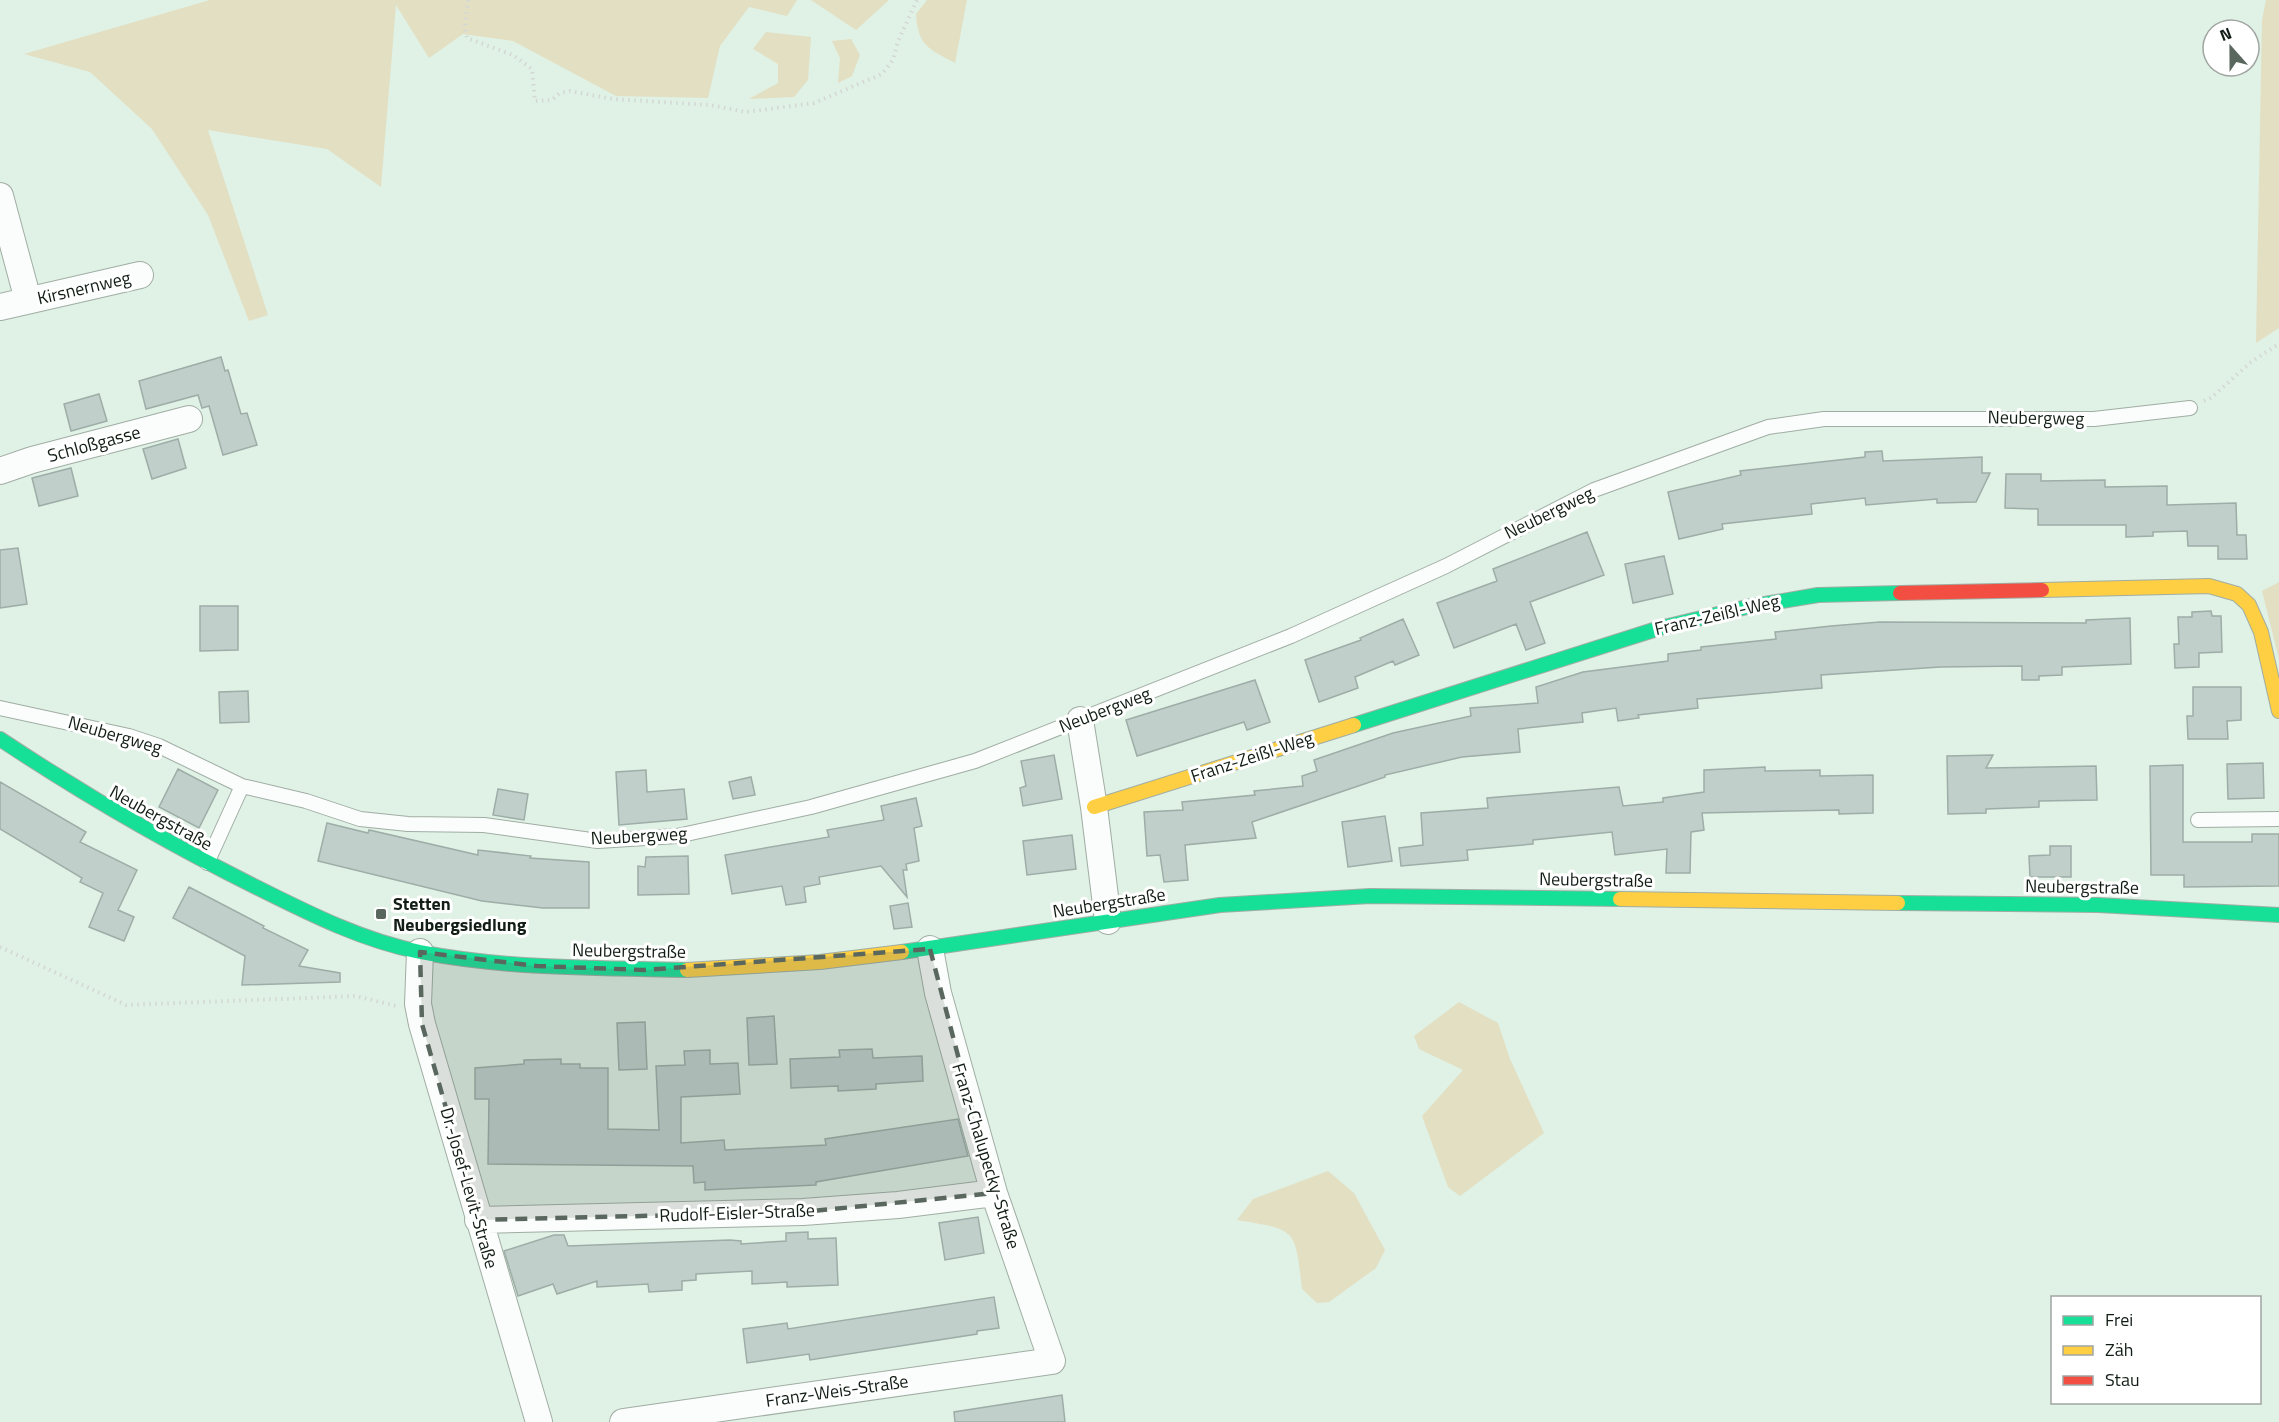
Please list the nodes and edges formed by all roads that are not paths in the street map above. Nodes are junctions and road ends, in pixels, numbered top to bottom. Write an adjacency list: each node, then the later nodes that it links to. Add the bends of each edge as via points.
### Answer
1 (0, 196): 3 (street, Kirsnernweg)
2 (140, 275): 3 (street, Kirsnernweg)
3 (28, 300): 4 (street, Kirsnernweg)
4 (0, 307)
5 (2190, 408): 10 (lane, Neubergweg, via 2094,419 1824,419 1767,427 1594,490 1446,566 1290,636)
6 (189, 419): 7 (street, Schloßgasse)
7 (0, 471)
8 (0, 708): 12 (lane, Neubergweg, via 129,736)
9 (2279, 711): 13 (street, Franz-Zeißl-Weg, via 2254,614 2240,595 2227,589 2198,586 1818,595 1660,628)
10 (1080, 720): 12 (lane, Neubergweg, via 925,777 677,836 598,841 473,824 371,820); 13 (street)
11 (0, 739): 16 (street, Neubergstraße, via 102,806)
12 (242, 786): 16 (lane)
13 (1094, 807): 18 (street)
14 (2279, 819): 15 (lane)
15 (2198, 820)
16 (207, 864): 20 (street, Neubergstraße, via 339,927)
17 (2279, 915): 18 (street, Neubergstraße, via 2108,905 1391,896 1231,904)
18 (1108, 921): 19 (street, Neubergstraße)
19 (930, 949): 20 (street, Neubergstraße, via 778,965 644,970 537,966); 21 (street, Franz-Chalupecky-Straße, via 938,993)
20 (420, 952): 22 (street, Dr.-Josef-Levit-Straße, via 418,1004)
21 (994, 1193): 22 (street, Rudolf-Eisler-Straße, via 803,1212); 23 (street, Franz-Chalupecky-Straße)
22 (478, 1220): 24 (street, Dr.-Josef-Levit-Straße)
23 (1052, 1361): 25 (street, Franz-Weis-Straße)
24 (539, 1422)
25 (623, 1422)

